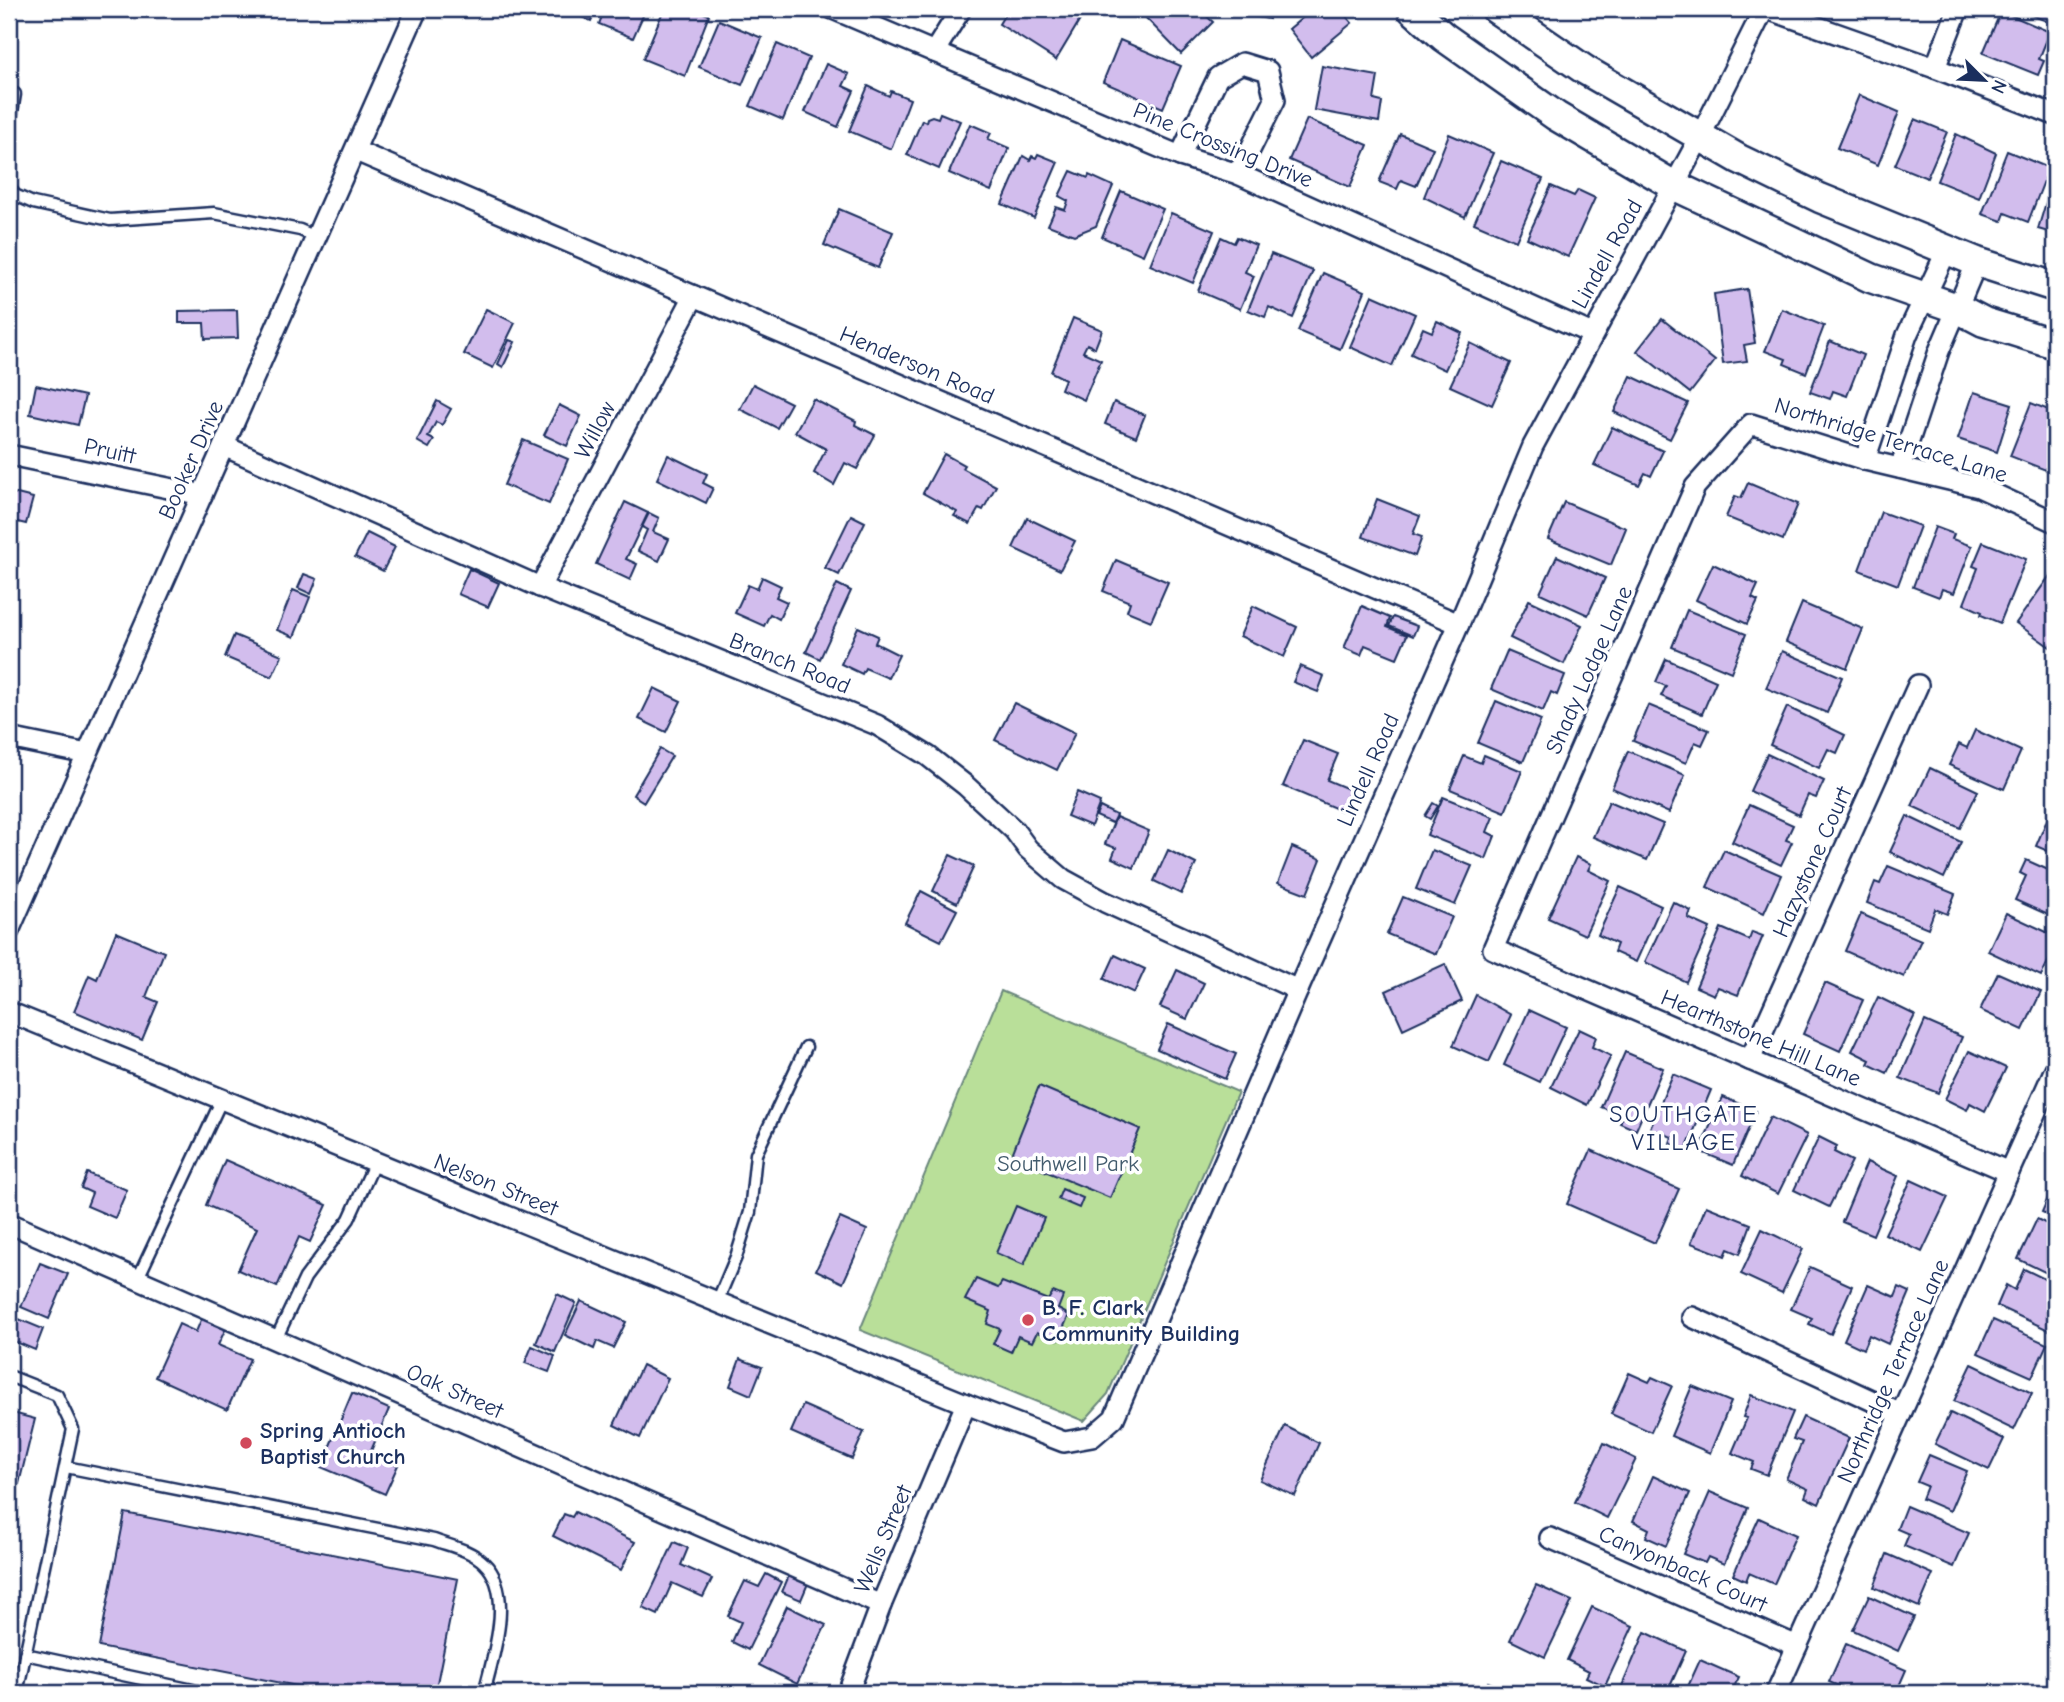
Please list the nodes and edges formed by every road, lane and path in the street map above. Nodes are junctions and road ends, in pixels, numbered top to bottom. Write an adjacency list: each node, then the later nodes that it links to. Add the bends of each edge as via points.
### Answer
1 (417, 9): 14 (street, Booker Drive)
2 (832, 9): 8 (street, Pine Crossing Drive)
3 (961, 9): 8 (street)
4 (1412, 9): 17 (main road, via 1556,116)
5 (1496, 9): 13 (main road, via 1585,70)
6 (1765, 9): 9 (street); 13 (street, Lindell Road)
7 (1958, 9): 9 (street)
8 (934, 52): 15 (street, Pine Crossing Drive)
9 (1935, 68): 11 (street)
10 (15, 94): 12 (lane)
11 (2055, 115)
12 (9, 130)
13 (1700, 137): 17 (street, Lindell Road); 20 (main road, via 1819,198)
14 (356, 151): 19 (street, Booker Drive); 23 (street, Henderson Road)
15 (1180, 156): 16 (street, Pine Crossing Drive); 16 (street, via 1218,77 1242,63 1269,71 1275,100)
16 (1238, 174): 26 (street, Pine Crossing Drive)
17 (1673, 185): 24 (main road, via 1871,278); 26 (street, Lindell Road)
18 (9, 187): 19 (lane, via 33,203 110,220 214,213)
19 (316, 237): 29 (street, Booker Drive)
20 (1947, 250): 21 (main road); 24 (street)
21 (1977, 262): 22 (main road); 25 (street)
22 (2055, 287)
23 (694, 296): 35 (street, Willow); 36 (street, Henderson Road)
24 (1925, 297): 25 (main road); 31 (street, via 1907,335)
25 (1957, 308): 27 (main road, via 1984,322); 32 (street)
26 (1592, 334): 36 (street, Lindell Road, via 1533,446)
27 (2055, 344)
28 (1751, 424): 31 (street, Northridge Terrace Lane); 41 (street, Shady Lodge Lane, via 1696,487)
29 (224, 446): 33 (street, Booker Drive); 35 (street, Branch Road)
30 (9, 455): 33 (street, Pruitt)
31 (1865, 460): 32 (street, Northridge Terrace Lane)
32 (1900, 468): 34 (street, Northridge Terrace Lane, via 1979,487)
33 (202, 495): 39 (street, Booker Drive)
34 (2055, 522)
35 (540, 587): 42 (street, Branch Road, via 877,724 965,785 1063,879)
36 (1459, 624): 42 (street, Lindell Road)
37 (1918, 684): 45 (street, Hazystone Court)
38 (9, 738): 39 (street)
39 (87, 754): 40 (street, Booker Drive)
40 (9, 931)
41 (1493, 950): 45 (street, Hearthstone Hill Lane)
42 (1298, 990): 56 (street, Lindell Road, via 1114,1418 1091,1437 1064,1441)
43 (9, 1012): 47 (street, Nelson Street)
44 (806, 1047): 52 (lane, via 757,1154 750,1212)
45 (1750, 1060): 49 (street, Hearthstone Hill Lane)
46 (2055, 1069): 49 (street, Northridge Terrace Lane)
47 (222, 1099): 48 (street, Nelson Street); 51 (lane)
48 (375, 1162): 52 (street, Nelson Street); 54 (lane, via 349,1219 305,1278)
49 (2009, 1172): 57 (street, Northridge Terrace Lane)
50 (9, 1223): 51 (street, Oak Street)
51 (138, 1278): 54 (street, Oak Street)
52 (717, 1302): 56 (street, Nelson Street)
53 (1692, 1317): 57 (street)
54 (276, 1339): 60 (street, Oak Street)
55 (9, 1376): 58 (lane, via 57,1395 73,1429)
56 (966, 1404): 60 (street, Wells Street)
57 (1901, 1414): 61 (street, Northridge Terrace Lane)
58 (66, 1467): 62 (lane); 65 (lane, via 434,1540 464,1550 484,1562 497,1582 501,1600)
59 (1550, 1538): 61 (street, Canyonback Court)
60 (881, 1605): 66 (street, Wells Street)
61 (1797, 1646): 67 (street, Northridge Terrace Lane)
62 (25, 1654): 63 (lane); 64 (lane)
63 (17, 1693)
64 (207, 1693)
65 (484, 1693)
66 (848, 1693)
67 (1776, 1693)

